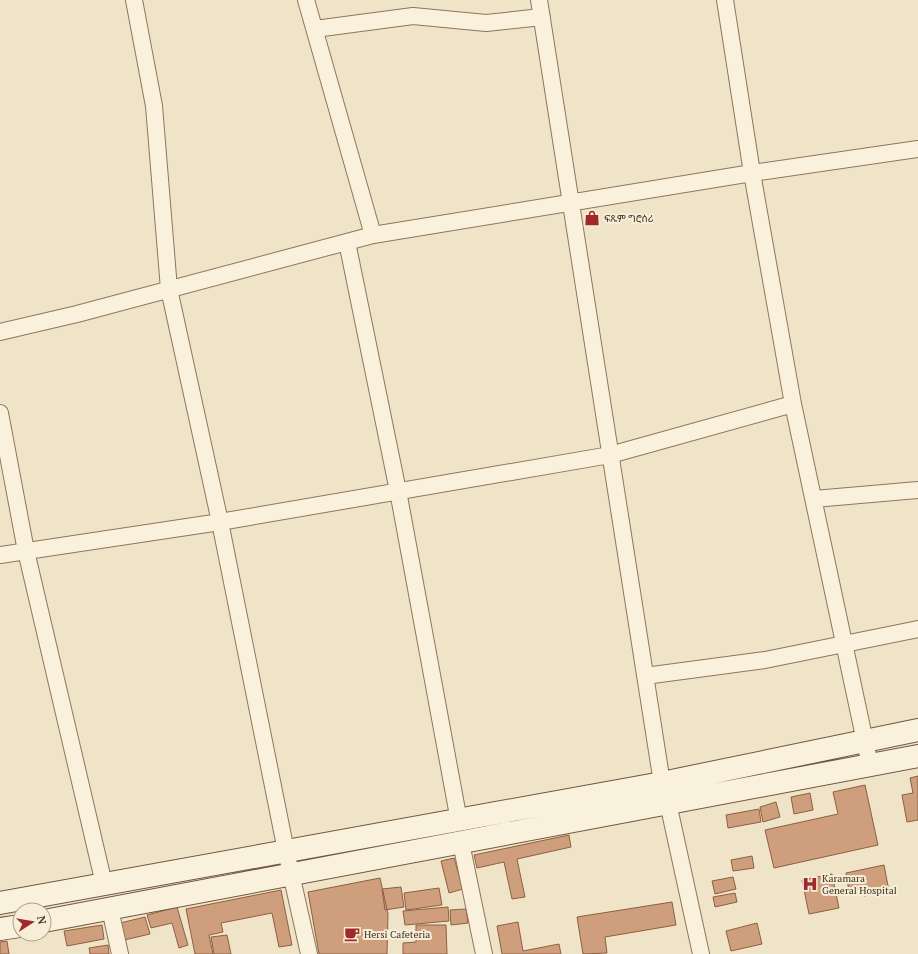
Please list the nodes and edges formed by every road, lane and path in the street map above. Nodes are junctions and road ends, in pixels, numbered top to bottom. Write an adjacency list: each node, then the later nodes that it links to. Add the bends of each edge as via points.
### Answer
1 (134, 0): 12 (street, via 154,106)
2 (306, 0): 6 (street)
3 (539, 0): 5 (street)
4 (725, 0): 8 (street)
5 (542, 18): 6 (street, via 486,23 413,16); 9 (street)
6 (315, 29): 10 (street)
7 (918, 149): 8 (street)
8 (752, 173): 9 (street); 14 (street)
9 (571, 202): 10 (street); 16 (street)
10 (373, 235): 11 (street)
11 (347, 242): 12 (street); 18 (street)
12 (169, 289): 13 (street); 20 (street)
13 (0, 332)
14 (793, 404): 16 (street); 19 (street)
15 (0, 413): 21 (street)
16 (610, 455): 18 (street); 25 (street)
17 (918, 490): 19 (street)
18 (398, 491): 20 (street); 32 (street)
19 (814, 499): 24 (street)
20 (220, 522): 21 (street); 34 (street)
21 (26, 551): 22 (street); 36 (street)
22 (0, 555)
23 (918, 628): 24 (street)
24 (844, 644): 25 (street, via 765,660); 27 (street)
25 (645, 676): 30 (street)
26 (918, 730): 27 (main road)
27 (865, 740): 29 (street); 30 (main road)
28 (918, 756): 29 (main road)
29 (870, 765): 31 (main road)
30 (662, 783): 32 (main road)
31 (668, 804): 33 (main road); 45 (street)
32 (460, 821): 34 (main road)
33 (461, 843): 35 (main road); 44 (street)
34 (286, 851): 35 (street); 36 (main road)
35 (291, 875): 38 (main road); 43 (street)
36 (104, 884): 37 (main road)
37 (0, 903)
38 (110, 909): 39 (main road); 42 (street)
39 (52, 920)
40 (12, 928): 41 (main road)
41 (0, 930)
42 (120, 954)
43 (309, 954)
44 (484, 954)
45 (701, 954)

